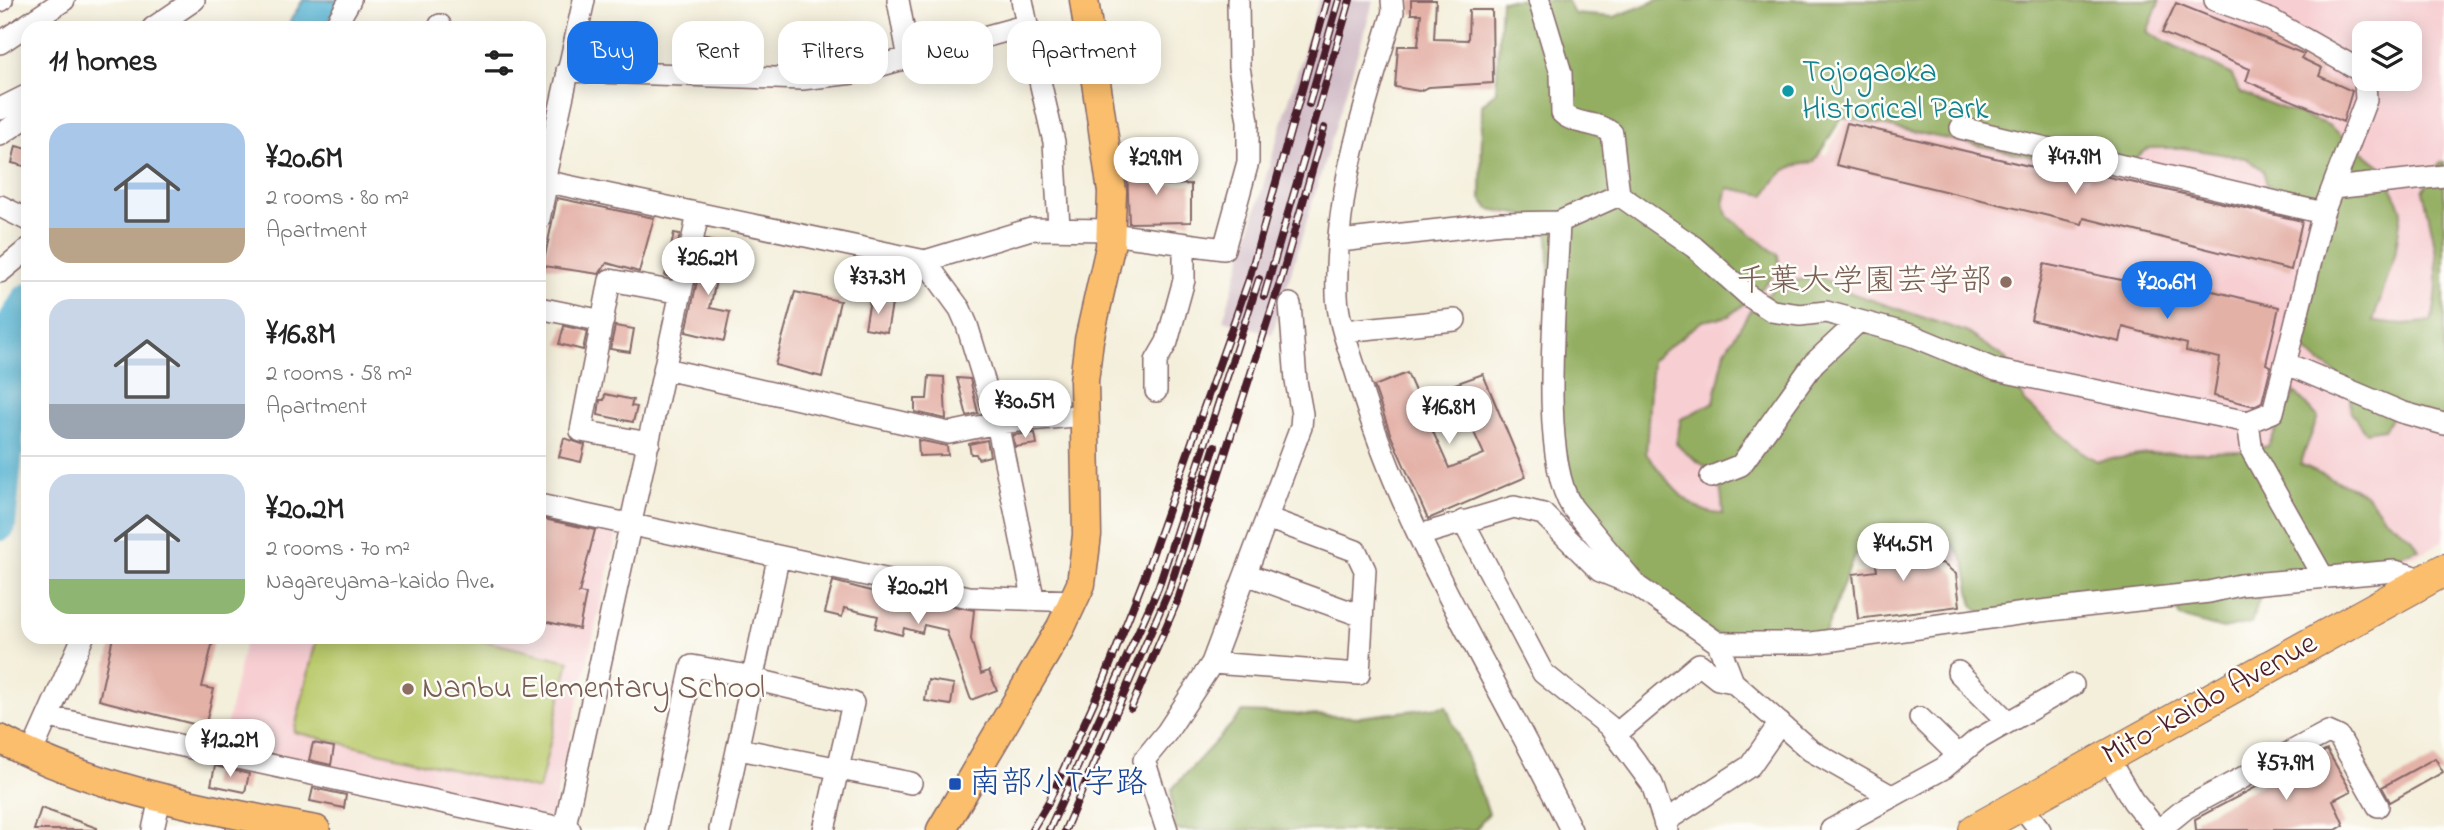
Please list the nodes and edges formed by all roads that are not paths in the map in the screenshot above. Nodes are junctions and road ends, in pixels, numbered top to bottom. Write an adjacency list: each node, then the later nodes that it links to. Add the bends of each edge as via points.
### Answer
1 (64, 0): 12 (street)
2 (194, 0): 13 (street)
3 (350, 0): 14 (street)
4 (584, 0): 15 (street)
5 (898, 0): 17 (street)
6 (1022, 0): 16 (street)
7 (1084, 0): 40 (main road, via 1112,192)
8 (1238, 0): 42 (street, via 1248,162 1224,249)
9 (1392, 0): 41 (street, via 1393,12 1347,166 1339,212)
10 (1539, 0): 33 (street, via 1560,73 1562,113 1568,119 1602,124 1612,133)
11 (2216, 0): 32 (street, via 2271,20 2359,71 2366,100)
12 (33, 21)
13 (163, 21)
14 (338, 21)
15 (579, 21)
16 (1026, 21)
17 (902, 24)
18 (21, 29): 19 (street)
19 (0, 43)
20 (902, 61): 21 (street, via 853,74 803,79)
21 (658, 74)
22 (567, 75): 29 (street)
23 (1041, 84): 39 (street, via 1054,142)
24 (21, 98): 25 (street)
25 (0, 109)
26 (21, 121): 28 (street)
27 (1961, 128): 35 (street)
28 (0, 135)
29 (546, 167)
30 (2444, 176): 32 (street)
31 (546, 181): 36 (street)
32 (2333, 188): 35 (street)
33 (1619, 195): 38 (street); 50 (street, via 1694,247 1772,311 1826,312)
34 (0, 206): 37 (street)
35 (2323, 213): 53 (street)
36 (698, 214): 44 (street); 46 (street)
37 (21, 216)
38 (1559, 222): 41 (street, via 1502,223); 71 (street, via 1553,426 1557,471 1572,508)
39 (1059, 227): 40 (street); 44 (street, via 1002,236)
40 (1111, 232): 42 (street); 56 (main road, via 1086,360)
41 (1340, 241): 52 (street, via 1337,295)
42 (1184, 246): 55 (street, via 1184,280 1167,342 1156,361)
43 (21, 255): 45 (street)
44 (925, 261): 58 (street, via 960,309)
45 (0, 272)
46 (681, 293): 51 (street, via 610,280); 54 (street)
47 (1290, 304): 63 (street, via 1290,369 1303,414)
48 (546, 309): 51 (street)
49 (1455, 320): 52 (street)
50 (1859, 320): 57 (street, via 1911,335 1996,370); 61 (street, via 1814,363 1741,465)
51 (603, 321): 60 (street, via 581,431)
52 (1344, 331): 66 (street, via 1386,461)
53 (2285, 363): 57 (street, via 2273,412); 59 (street, via 2401,412)
54 (665, 369): 58 (street, via 948,433); 60 (street)
55 (1156, 391)
56 (1084, 415): 58 (street); 73 (main road, via 1087,535)
57 (2248, 422): 70 (street, via 2252,451)
58 (997, 423): 72 (street)
59 (2444, 424)
60 (649, 443): 65 (street)
61 (1711, 477)
62 (546, 507): 65 (street)
63 (1267, 518): 68 (street); 74 (street, via 1356,551 1365,570)
64 (1463, 521): 66 (street); 71 (street, via 1514,507 1543,514 1600,571); 86 (street, via 1543,673)
65 (630, 525): 67 (street); 101 (street)
66 (1420, 534): 107 (street, via 1466,632)
67 (778, 559): 72 (street, via 969,597); 79 (street)
68 (1246, 574): 74 (street); 77 (street)
69 (2435, 575): 70 (street, via 2395,570); 91 (highway, Mito-kaido Avenue)
70 (2323, 577): 75 (street, via 2240,584 2209,592 1812,643)
71 (1637, 586): 75 (street)
72 (1033, 597): 73 (street)
73 (1075, 601): 105 (main road)
74 (1362, 616): 77 (street, via 1359,674)
75 (1718, 643): 80 (street)
76 (80, 644): 82 (street)
77 (1212, 663): 106 (street, via 1140,752)
78 (1958, 672): 84 (street)
79 (754, 678): 88 (street); 92 (street, via 853,703); 102 (street, via 692,666)
80 (1732, 682): 85 (street); 86 (street, via 1718,680 1699,664)
81 (2073, 685): 84 (street)
82 (49, 717): 89 (street); 101 (street)
83 (1920, 718): 90 (street)
84 (2007, 721): 90 (street)
85 (1780, 723): 94 (street, via 1810,750); 98 (street, via 1749,765)
86 (1615, 735): 98 (street, via 1651,784)
87 (3, 741): 89 (main road)
88 (739, 750): 92 (street); 103 (street)
89 (31, 754): 95 (main road)
90 (1958, 754): 94 (street, via 1944,768)
91 (2107, 757): 96 (highway, Mito-kaido Avenue); 111 (street, via 2133,801)
92 (838, 771): 93 (street); 104 (street)
93 (911, 783)
94 (1891, 796): 108 (street)
95 (160, 798): 99 (street); 100 (main road)
96 (2021, 805): 109 (highway, Mito-kaido Avenue); 110 (street)
97 (2378, 806): 111 (street, via 2339,737 2328,732 2186,808)
98 (1664, 827)
99 (153, 830)
100 (316, 830)
101 (566, 830)
102 (656, 830)
103 (720, 830)
104 (824, 830)
105 (941, 830)
106 (1167, 830)
107 (1571, 830)
108 (1831, 830)
109 (1975, 830)
110 (2040, 830)
111 (2158, 830)

